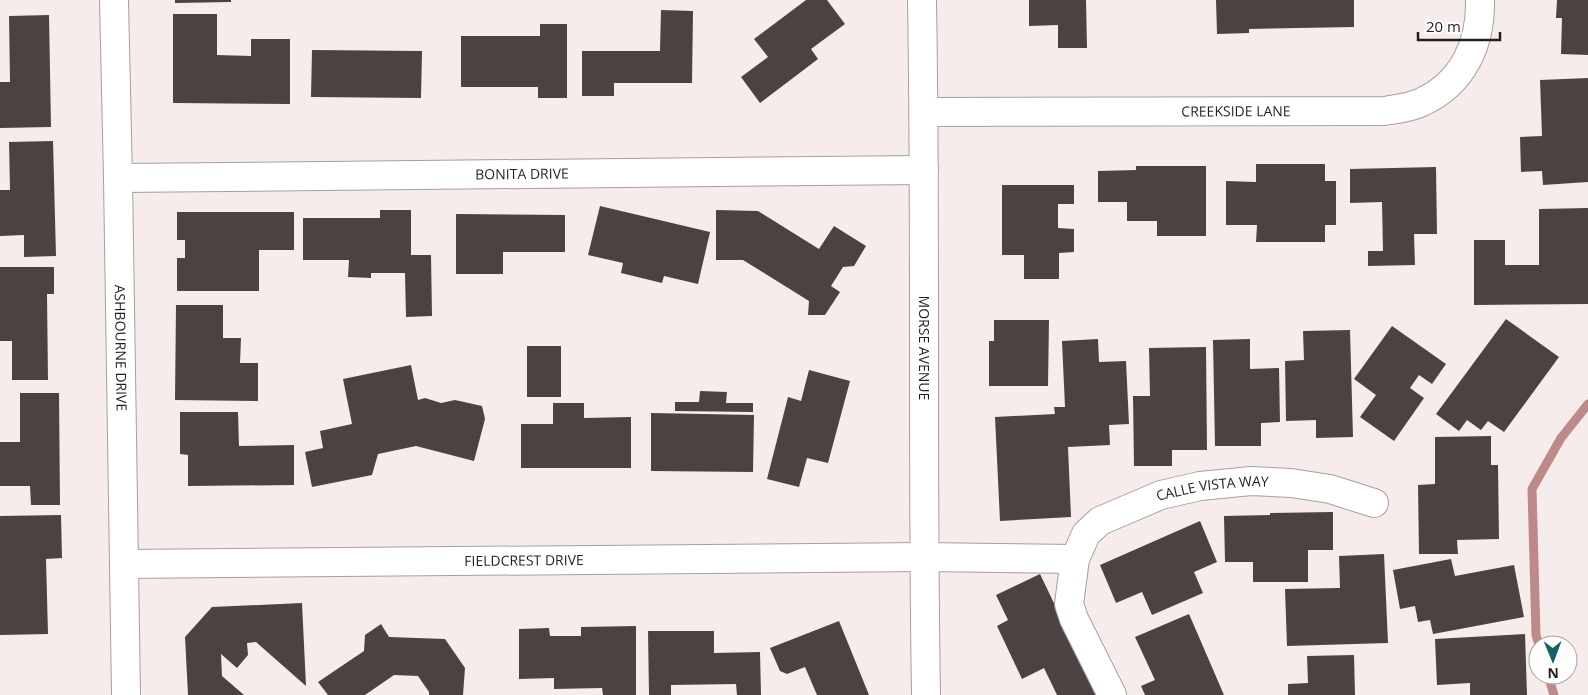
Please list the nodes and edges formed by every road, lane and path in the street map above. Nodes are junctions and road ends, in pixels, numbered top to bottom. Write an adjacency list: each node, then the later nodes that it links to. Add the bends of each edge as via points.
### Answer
1 (114, 0): 6 (street, ASHBOURNE DRIVE)
2 (922, 0): 4 (street, MORSE AVENUE)
3 (1480, 0): 4 (street, CREEKSIDE LANE, via 1479,30 1464,65 1438,93 1403,108 1374,111)
4 (924, 112): 5 (street, MORSE AVENUE)
5 (924, 170): 6 (street, BONITA DRIVE); 8 (street, MORSE AVENUE)
6 (118, 178): 10 (street, ASHBOURNE DRIVE)
7 (1374, 503): 9 (street, CALLE VISTA WAY, via 1291,483 1251,481 1200,486 1161,495 1100,521 1086,534)
8 (924, 557): 9 (street); 10 (street, FIELDCREST DRIVE); 12 (street, MORSE AVENUE)
9 (1075, 559): 13 (street, CALLE VISTA WAY, via 1069,604)
10 (124, 564): 11 (street, ASHBOURNE DRIVE)
11 (126, 695)
12 (926, 695)
13 (1112, 695)

